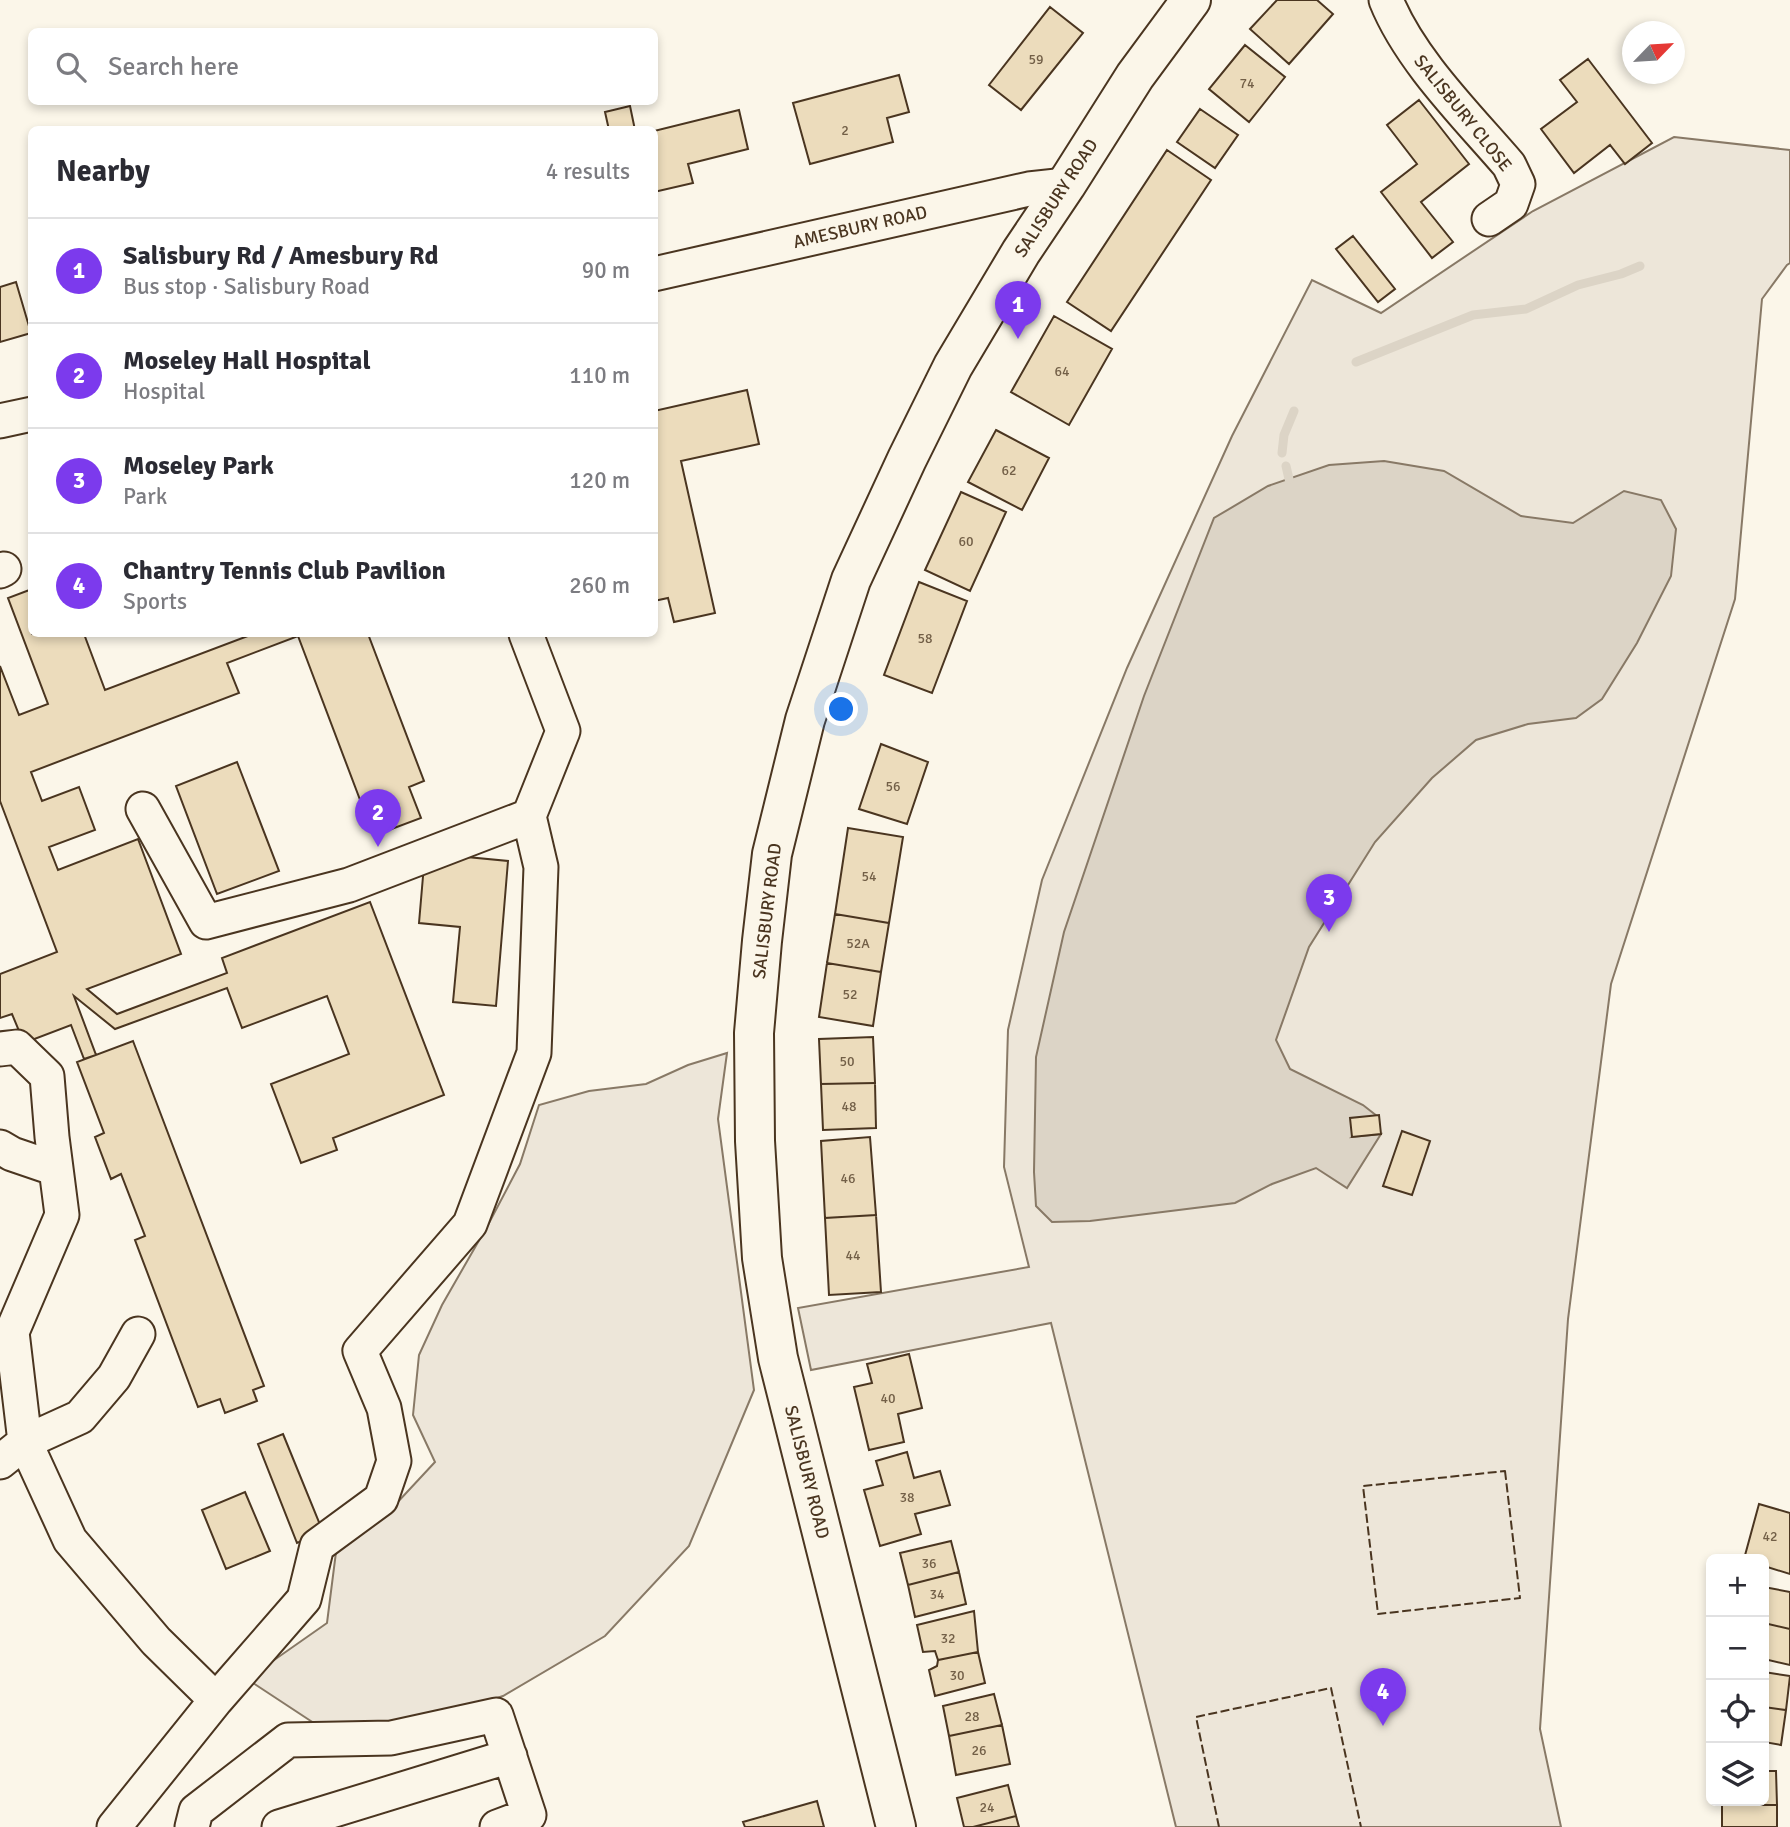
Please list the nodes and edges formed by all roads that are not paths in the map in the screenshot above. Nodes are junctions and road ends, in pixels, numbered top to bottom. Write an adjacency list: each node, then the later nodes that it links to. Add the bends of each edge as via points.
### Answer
1 (1191, 0): 3 (main road, SALISBURY ROAD, via 1135,76)
2 (1386, 0): 4 (street, SALISBURY CLOSE, via 1422,63 1509,165 1518,184 1511,204)
3 (1066, 185): 5 (street, AMESBURY ROAD, via 1029,189); 24 (main road, SALISBURY ROAD, via 953,366 851,580 805,720 772,855 762,941 754,1033 762,1258 778,1358)
4 (1489, 219)
5 (658, 273)
6 (28, 415): 7 (street)
7 (0, 421)
8 (527, 637): 10 (street, via 563,731)
9 (143, 809): 10 (street, via 206,922 349,885)
10 (529, 816): 17 (street, via 541,867 534,1052 470,1224 360,1350 384,1408 394,1461 381,1499 317,1546 304,1599)
11 (0, 1049): 13 (street, via 17,1047 47,1076)
12 (0, 1147): 13 (street)
13 (56, 1169): 15 (street, via 62,1215 12,1332)
14 (138, 1334): 15 (street, via 114,1377 80,1416)
15 (25, 1442): 16 (street); 17 (street, via 70,1539 156,1642)
16 (0, 1462)
17 (216, 1700): 19 (street)
18 (510, 1756): 20 (street, via 496,1715 391,1738 288,1740); 22 (street); 23 (street, via 529,1815)
19 (153, 1778): 20 (street); 21 (street)
20 (194, 1820)
21 (114, 1827)
22 (279, 1827)
23 (497, 1827)
24 (896, 1827)

